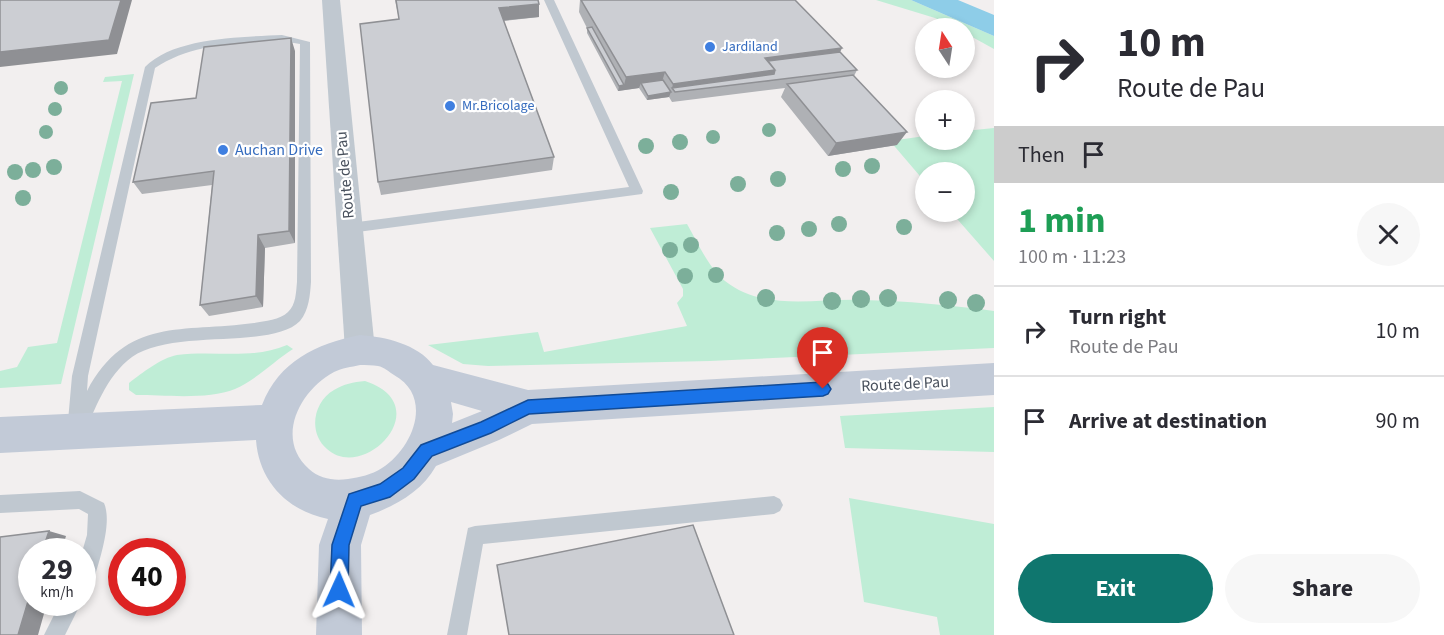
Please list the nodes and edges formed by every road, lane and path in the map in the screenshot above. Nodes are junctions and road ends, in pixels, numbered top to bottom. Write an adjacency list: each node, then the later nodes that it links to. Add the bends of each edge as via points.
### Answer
1 (331, 0): 3 (street, Route de Pau)
2 (549, 0): 3 (lane, via 637,191)
3 (350, 228): 4 (street, Route de Pau)
4 (360, 350): 5 (main road, Route de Pau, via 386,352 408,363); 8 (main road, Route de Pau, via 315,364 282,400)
5 (424, 379): 7 (main road, Route de Pau); 11 (main road, Route de Pau, via 434,401 434,425)
6 (994, 379): 7 (main road, Route de Pau)
7 (528, 407): 11 (main road, Route de Pau)
8 (274, 422): 9 (main road); 12 (main road, Route de Pau, via 274,448 283,471 301,489 326,500)
9 (76, 432): 9 (lane, via 80,376 150,67 165,57 224,43 282,38 304,42 302,303 292,318 274,325 172,336 125,352 104,376); 10 (main road)
10 (0, 435)
11 (426, 451): 12 (main road, Route de Pau, via 409,473 384,491)
12 (355, 500): 18 (main road, via 340,545)
13 (0, 504): 15 (lane, via 80,500 98,509)
14 (774, 505): 19 (lane, via 476,535)
15 (95, 538)
16 (65, 616): 17 (lane)
17 (54, 635)
18 (339, 635)
19 (458, 635)

